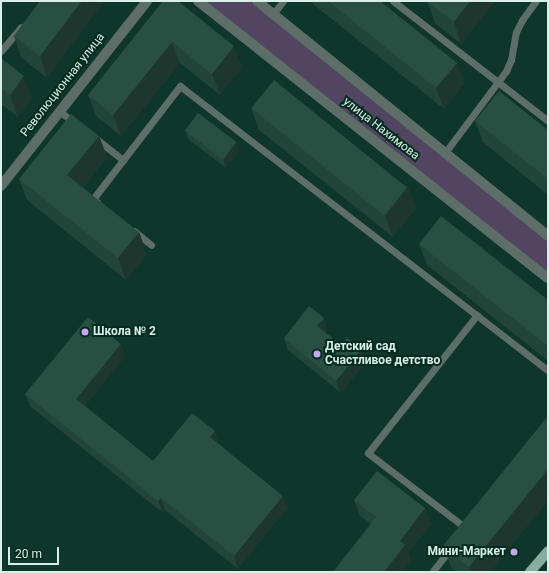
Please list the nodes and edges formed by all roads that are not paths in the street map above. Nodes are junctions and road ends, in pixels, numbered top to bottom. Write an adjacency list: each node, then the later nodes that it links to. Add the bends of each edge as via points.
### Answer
1 (147, 1): 11 (street, Революционная улица)
2 (198, 1): 20 (street, улица Нахимова)
3 (257, 1): 7 (street, улица Нахимова)
4 (283, 1): 7 (lane)
5 (393, 1): 10 (lane)
6 (536, 1): 10 (lane, via 516,32 511,60)
7 (273, 14): 13 (street, улица Нахимова)
8 (28, 18): 9 (lane)
9 (1, 51)
10 (499, 82): 12 (lane); 13 (lane)
11 (59, 111): 14 (lane); 15 (street, Революционная улица)
12 (548, 121)
13 (444, 154): 18 (street, улица Нахимова)
14 (123, 160): 16 (lane, via 93,199); 21 (lane, via 180,86)
15 (1, 186)
16 (104, 208)
17 (128, 227): 19 (lane)
18 (548, 236)
19 (151, 245)
20 (548, 278)
21 (477, 315): 22 (lane); 24 (lane, via 368,453 464,532)
22 (548, 370)
23 (548, 550): 25 (main road)
24 (433, 571)
25 (530, 572)

